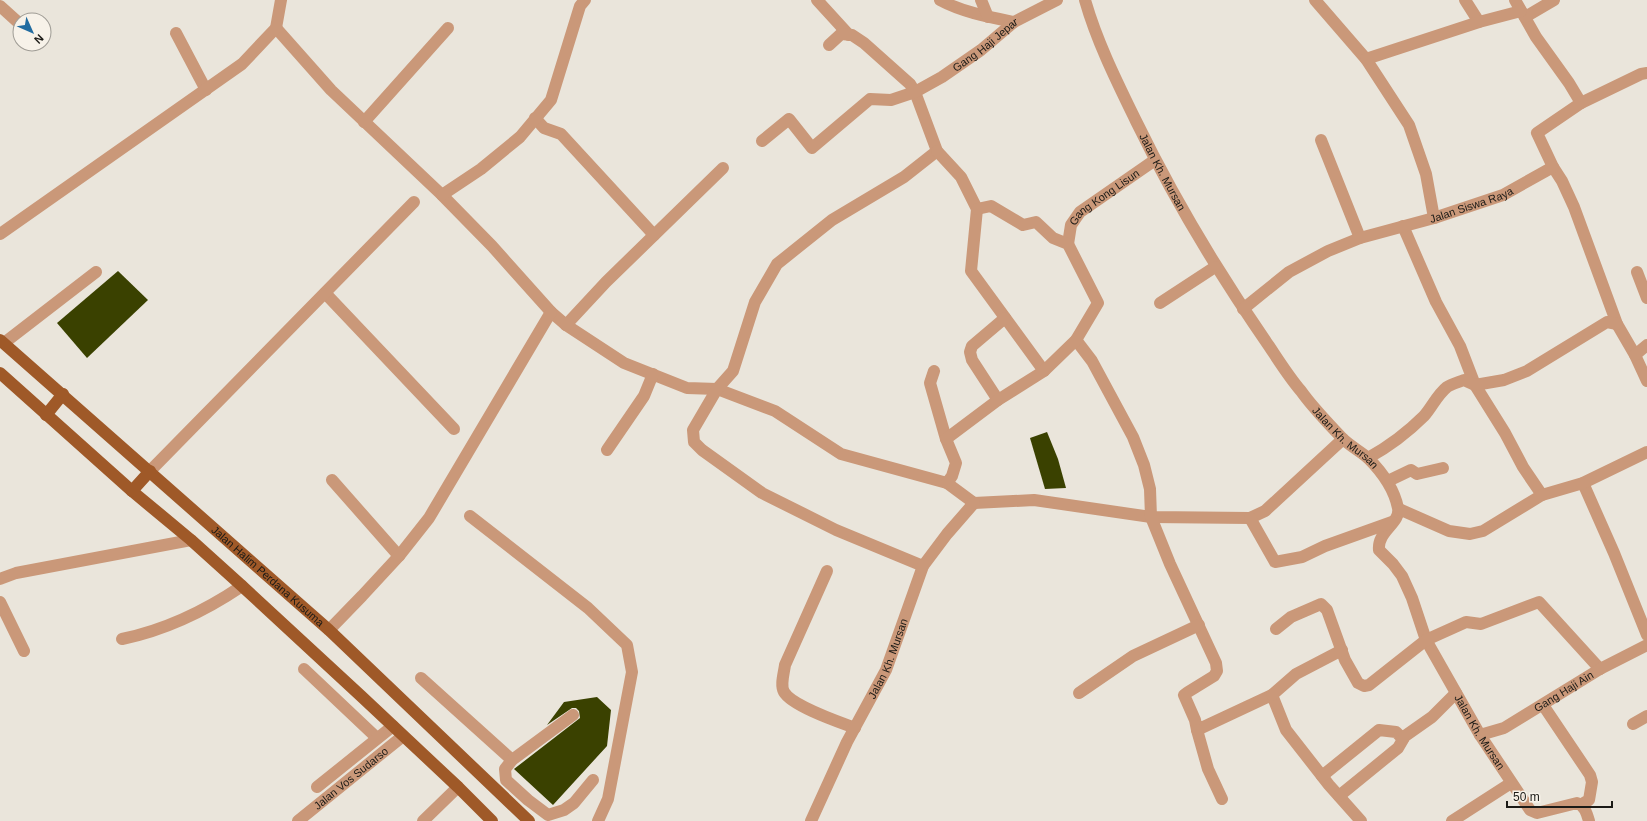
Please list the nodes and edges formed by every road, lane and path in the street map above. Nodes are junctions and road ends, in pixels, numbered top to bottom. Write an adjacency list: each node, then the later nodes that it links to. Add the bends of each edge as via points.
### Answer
1 (282, 0): 18 (street)
2 (585, 0): 28 (street, via 580,6 551,100)
3 (817, 0): 21 (street)
4 (940, 0): 15 (street)
5 (981, 0): 15 (street)
6 (1085, 0): 33 (street, Jalan Kh. Mursan, via 1092,25)
7 (1315, 0): 23 (street)
8 (1465, 0): 17 (street)
9 (1514, 0): 13 (street)
10 (1554, 0): 13 (street)
11 (1053, 1): 16 (street, Gang Haji Jepar)
12 (0, 6): 14 (street)
13 (1523, 14): 17 (street); 27 (street)
14 (12, 17)
15 (988, 17): 16 (street)
16 (1014, 22): 26 (street, Gang Haji Jepar, via 981,50)
17 (1479, 22): 23 (street)
18 (276, 28): 25 (street, via 242,64); 29 (street, via 331,90)
19 (448, 28): 29 (street)
20 (176, 34): 25 (street)
21 (849, 34): 22 (street, via 841,34); 26 (street, via 864,43 910,84)
22 (828, 45)
23 (1366, 59): 39 (street, via 1409,126 1426,174)
24 (1647, 73): 27 (street)
25 (206, 90): 41 (street)
26 (915, 92): 31 (street, Gang Haji Jepar, via 891,100 870,100 812,148 789,119); 32 (street)
27 (1581, 103): 34 (street, via 1537,133)
28 (535, 118): 36 (street, via 520,137 481,169); 42 (street, via 544,128 561,134)
29 (364, 122): 36 (street)
30 (1321, 140): 43 (street)
31 (762, 141)
32 (937, 151): 38 (street, via 961,177); 66 (street, via 904,177 832,220 777,264 755,302 733,371)
33 (1155, 160): 44 (street, Gang Kong Lisun, via 1080,212 1071,225); 45 (street, Jalan Kh. Mursan)
34 (1553, 167): 39 (street, Jalan Siswa Raya, via 1503,195); 54 (street, via 1574,207)
35 (723, 168): 42 (street)
36 (442, 195): 52 (street)
37 (414, 202): 48 (street)
38 (977, 208): 44 (street, via 991,206 1023,225 1036,222 1053,238); 53 (street, via 971,271)
39 (1434, 218): 40 (street, Jalan Siswa Raya)
40 (1403, 226): 43 (street, Jalan Siswa Raya); 65 (street, via 1436,302 1460,346)
41 (0, 234)
42 (654, 235): 55 (street)
43 (1360, 238): 51 (street, Jalan Siswa Raya, via 1288,272)
44 (1068, 244): 56 (street, via 1098,304)
45 (1215, 266): 50 (street); 51 (street, Jalan Kh. Mursan)
46 (96, 272): 57 (street)
47 (1636, 272): 49 (street)
48 (324, 294): 70 (street); 77 (street)
49 (1647, 298)
50 (1160, 303)
51 (1243, 309): 72 (street, Jalan Kh. Mursan, via 1301,392)
52 (551, 312): 55 (street); 91 (street, via 433,513)
53 (1005, 318): 61 (street); 68 (street, via 972,346 970,352 972,360)
54 (1617, 324): 59 (street); 65 (street, via 1607,322 1527,371 1504,380)
55 (566, 325): 63 (street, via 624,363)
56 (1076, 340): 61 (street); 87 (street, via 1092,361 1133,437 1150,489)
57 (2, 341): 67 (main road, Jalan Halim Perdana Kusuma)
58 (1647, 345): 59 (street)
59 (1634, 355): 64 (street)
60 (934, 371): 71 (street, via 930,383)
61 (1044, 371): 68 (street)
62 (0, 373): 69 (main road)
63 (653, 374): 66 (street, via 687,388); 73 (street, via 644,396)
64 (1647, 381)
65 (1474, 385): 75 (street, via 1464,380 1447,387 1425,415 1386,448); 83 (street)
66 (717, 389): 80 (street, via 775,411 841,454); 92 (street, via 693,430 694,442 702,450 762,493 836,530)
67 (63, 394): 69 (main road); 77 (main road, Jalan Halim Perdana Kusuma)
68 (998, 400): 71 (street)
69 (46, 414): 82 (main road)
70 (454, 430)
71 (946, 439): 80 (street, via 956,463)
72 (1343, 439): 75 (street, Jalan Kh. Mursan); 88 (street, via 1265,511)
73 (606, 450)
74 (1647, 452): 81 (street)
75 (1368, 458): 79 (street, Jalan Kh. Mursan)
76 (1443, 468): 79 (street, via 1417,474 1411,470)
77 (150, 471): 82 (main road); 99 (main road, Jalan Halim Perdana Kusuma)
78 (332, 480): 91 (street)
79 (1388, 481): 85 (street, Jalan Kh. Mursan)
80 (947, 483): 84 (street)
81 (1583, 483): 83 (street); 100 (street)
82 (132, 491): 90 (main road)
83 (1542, 495): 85 (street, via 1483,531 1470,534 1449,531)
84 (974, 503): 87 (street, via 1034,500); 92 (street, Jalan Kh. Mursan)
85 (1398, 509): 89 (street, Jalan Kh. Mursan)
86 (470, 516): 143 (street, via 588,608 627,645 632,672 608,799)
87 (1151, 517): 88 (street); 97 (street)
88 (1250, 518): 89 (street, via 1275,562 1302,557)
89 (1394, 521): 102 (street, Jalan Kh. Mursan, via 1381,536 1379,550 1402,576)
90 (191, 540): 94 (street); 95 (main road)
91 (399, 556): 99 (street)
92 (923, 566): 121 (street, Jalan Kh. Mursan, via 886,670)
93 (827, 571): 121 (street, via 785,665 782,680 784,692 796,704)
94 (0, 578)
95 (242, 586): 101 (street, via 174,624 147,634); 106 (main road)
96 (0, 602): 105 (street)
97 (1199, 625): 111 (street, via 1133,656); 122 (street, via 1217,671 1214,676 1184,695)
98 (1276, 629): 104 (street, via 1291,617 1321,604 1327,610)
99 (330, 630): 134 (main road, Jalan Halim Perdana Kusuma)
100 (1647, 635)
101 (122, 639)
102 (1426, 640): 104 (street, via 1369,685 1364,686 1358,683); 108 (street, via 1466,622 1481,624 1539,602); 112 (street, Jalan Kh. Mursan)
103 (1647, 645): 108 (street, Gang Haji Ain)
104 (1342, 650): 113 (street, via 1296,674)
105 (24, 651)
106 (331, 668): 110 (street); 114 (main road)
107 (304, 669): 110 (street)
108 (1600, 669): 115 (street, Gang Haji Ain)
109 (421, 678): 127 (street)
110 (317, 681): 116 (street)
111 (1079, 693)
112 (1456, 693): 123 (street, Jalan Kh. Mursan); 126 (street, via 1432,718)
113 (1272, 695): 122 (street); 128 (street, via 1286,730)
114 (362, 696): 116 (street); 120 (main road)
115 (1543, 705): 123 (street, Gang Haji Ain, via 1504,728); 137 (street, via 1590,775 1592,782 1588,800)
116 (347, 709): 125 (street)
117 (573, 715): 127 (street)
118 (1647, 716): 119 (street)
119 (1633, 724)
120 (393, 726): 124 (main road); 125 (street)
121 (855, 728): 144 (street, Jalan Kh. Mursan)
122 (1197, 730): 136 (street, via 1208,769)
123 (1480, 735): 131 (street, Jalan Kh. Mursan)
124 (403, 736): 133 (main road); 139 (street, Jalan Vos Sudarso)
125 (377, 738): 132 (street)
126 (1403, 739): 128 (street, via 1396,732 1379,730); 135 (street, via 1398,748)
127 (512, 760): 129 (street, via 505,769)
128 (1322, 776): 135 (street)
129 (506, 780): 134 (street); 138 (street)
130 (593, 780): 138 (street, via 574,802)
131 (1511, 783): 137 (street, Jalan Kh. Mursan, via 1530,810 1537,813); 146 (street)
132 (317, 787)
133 (458, 787): 140 (street); 141 (main road)
134 (494, 788): 142 (main road, Jalan Halim Perdana Kusuma)
135 (1339, 796): 145 (street)
136 (1222, 799)
137 (1582, 804): 147 (street)
138 (546, 818)
139 (298, 821)
140 (423, 821)
141 (492, 821)
142 (529, 821)
143 (598, 821)
144 (811, 821)
145 (1361, 821)
146 (1452, 821)
147 (1589, 821)

